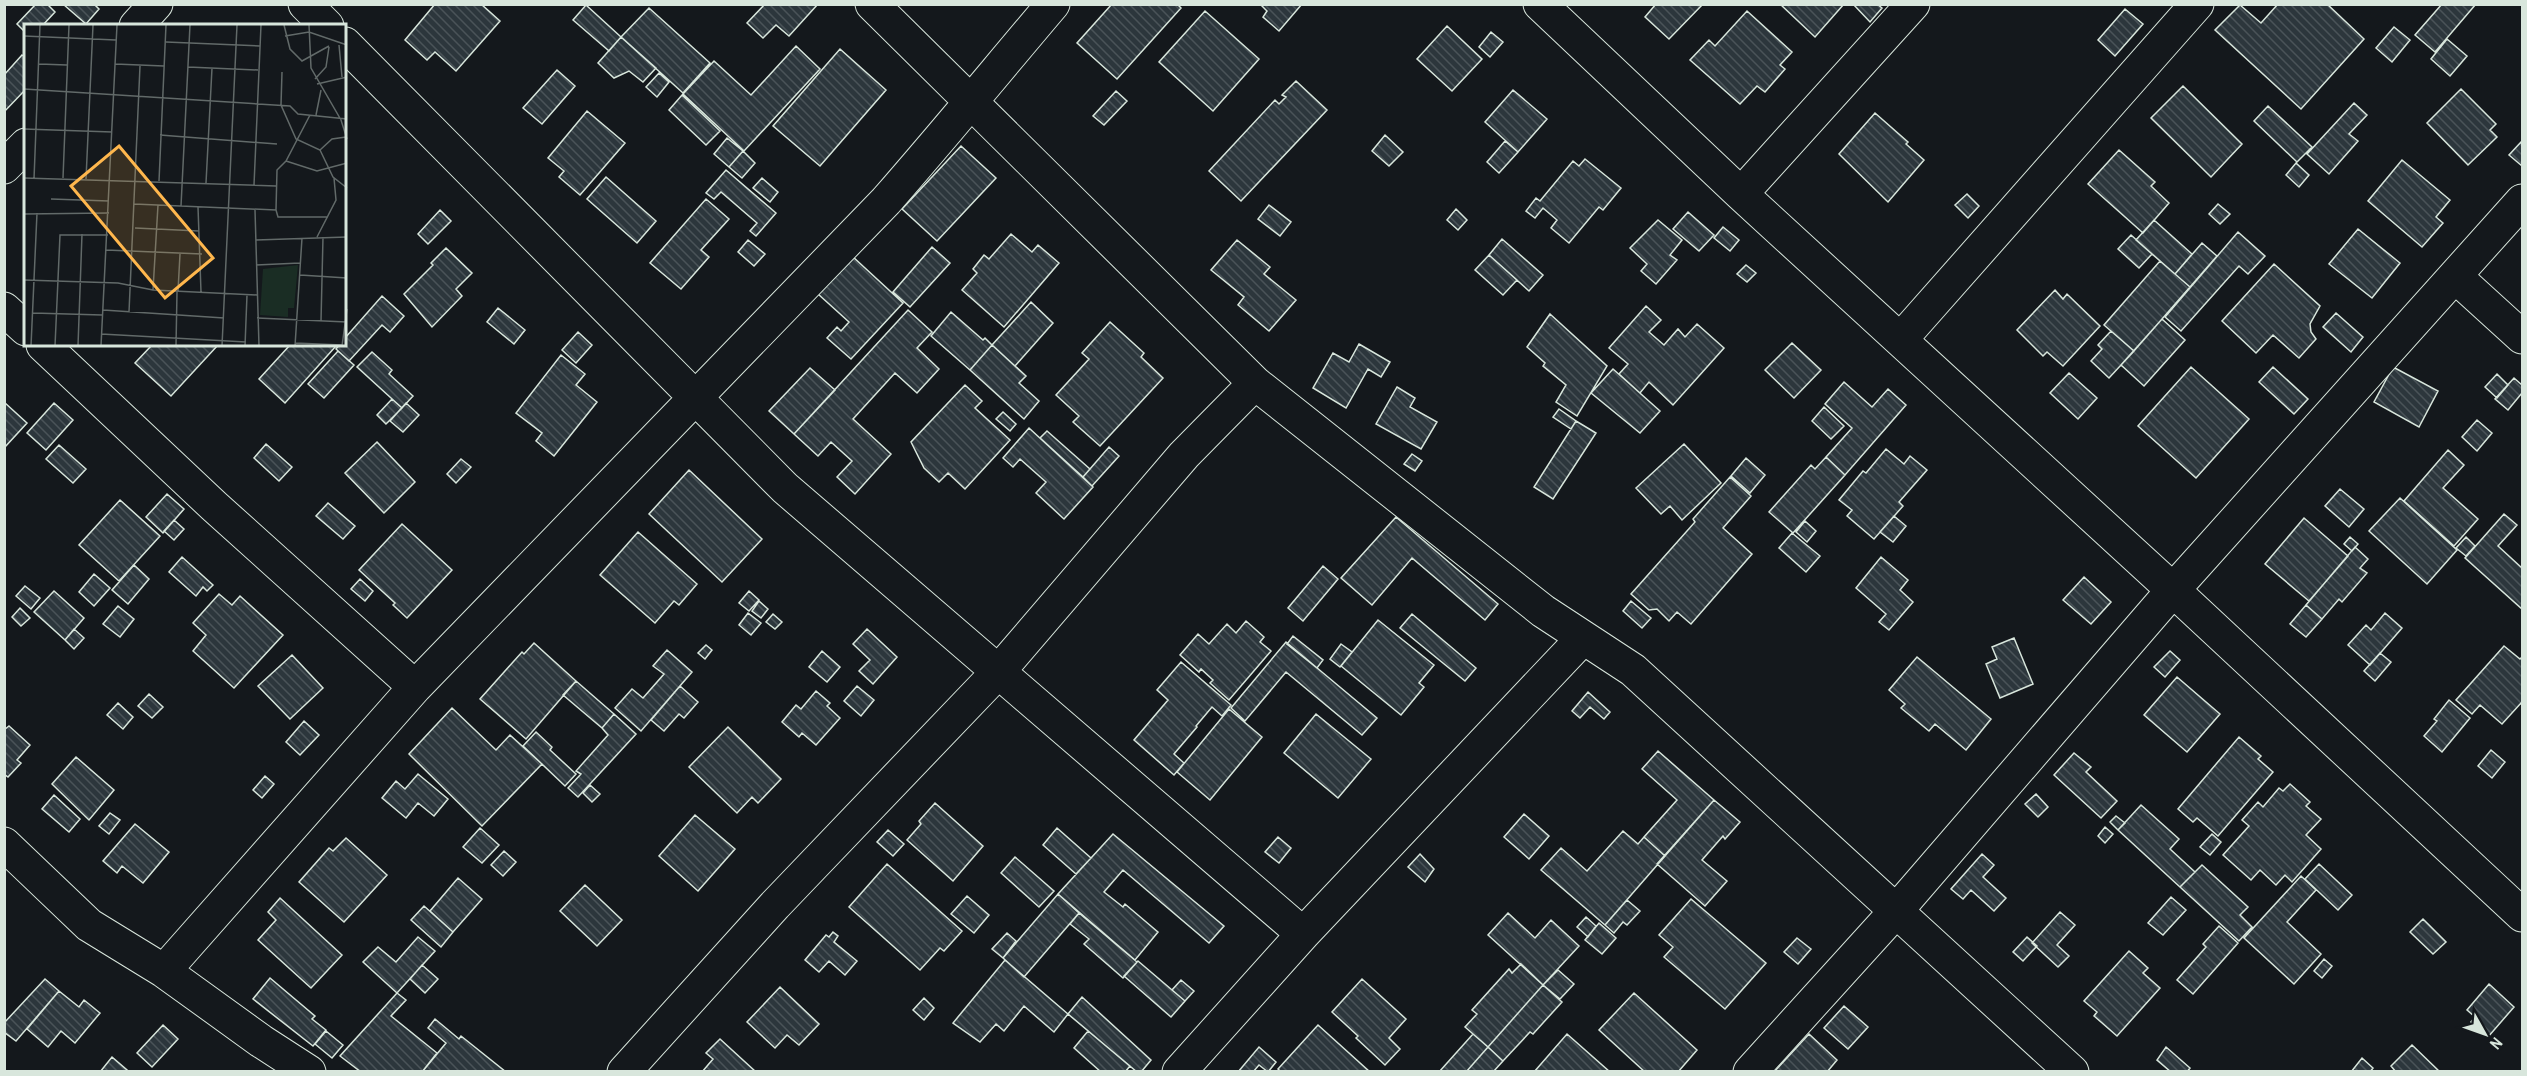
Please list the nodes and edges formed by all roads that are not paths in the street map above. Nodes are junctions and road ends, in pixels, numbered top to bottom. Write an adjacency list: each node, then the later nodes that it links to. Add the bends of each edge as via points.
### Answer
1 (156, 4): 8 (street)
2 (306, 4): 9 (street)
3 (872, 4): 11 (street)
4 (1053, 4): 11 (street)
5 (1540, 4): 14 (street)
6 (1913, 4): 14 (street)
7 (2197, 4): 20 (street)
8 (138, 24)
9 (325, 24)
10 (346, 45): 23 (street)
11 (970, 101): 22 (street); 23 (street, via 886,201)
12 (24, 147): 13 (street)
13 (4, 167)
14 (1741, 194): 20 (street)
15 (2523, 201): 16 (street)
16 (2456, 278): 19 (street); 24 (street)
17 (4, 309): 18 (street)
18 (24, 327)
19 (2523, 337)
20 (1901, 339): 24 (street)
21 (43, 346): 27 (street)
22 (1255, 382): 25 (street, via 1543,611); 26 (street, via 1184,455)
23 (697, 398): 26 (street, via 785,488); 27 (street)
24 (2173, 590): 29 (street); 30 (street)
25 (1583, 638): 29 (street, via 1633,670); 31 (street)
26 (999, 671): 31 (street); 34 (street, via 775,905)
27 (415, 687): 32 (street)
28 (4, 844): 32 (street, via 89,925)
29 (1896, 911): 36 (street); 37 (street)
30 (2523, 915)
31 (1303, 934): 35 (street)
32 (164, 971): 33 (street)
33 (309, 1071)
34 (624, 1071)
35 (1179, 1071)
36 (1750, 1071)
37 (2072, 1071)

